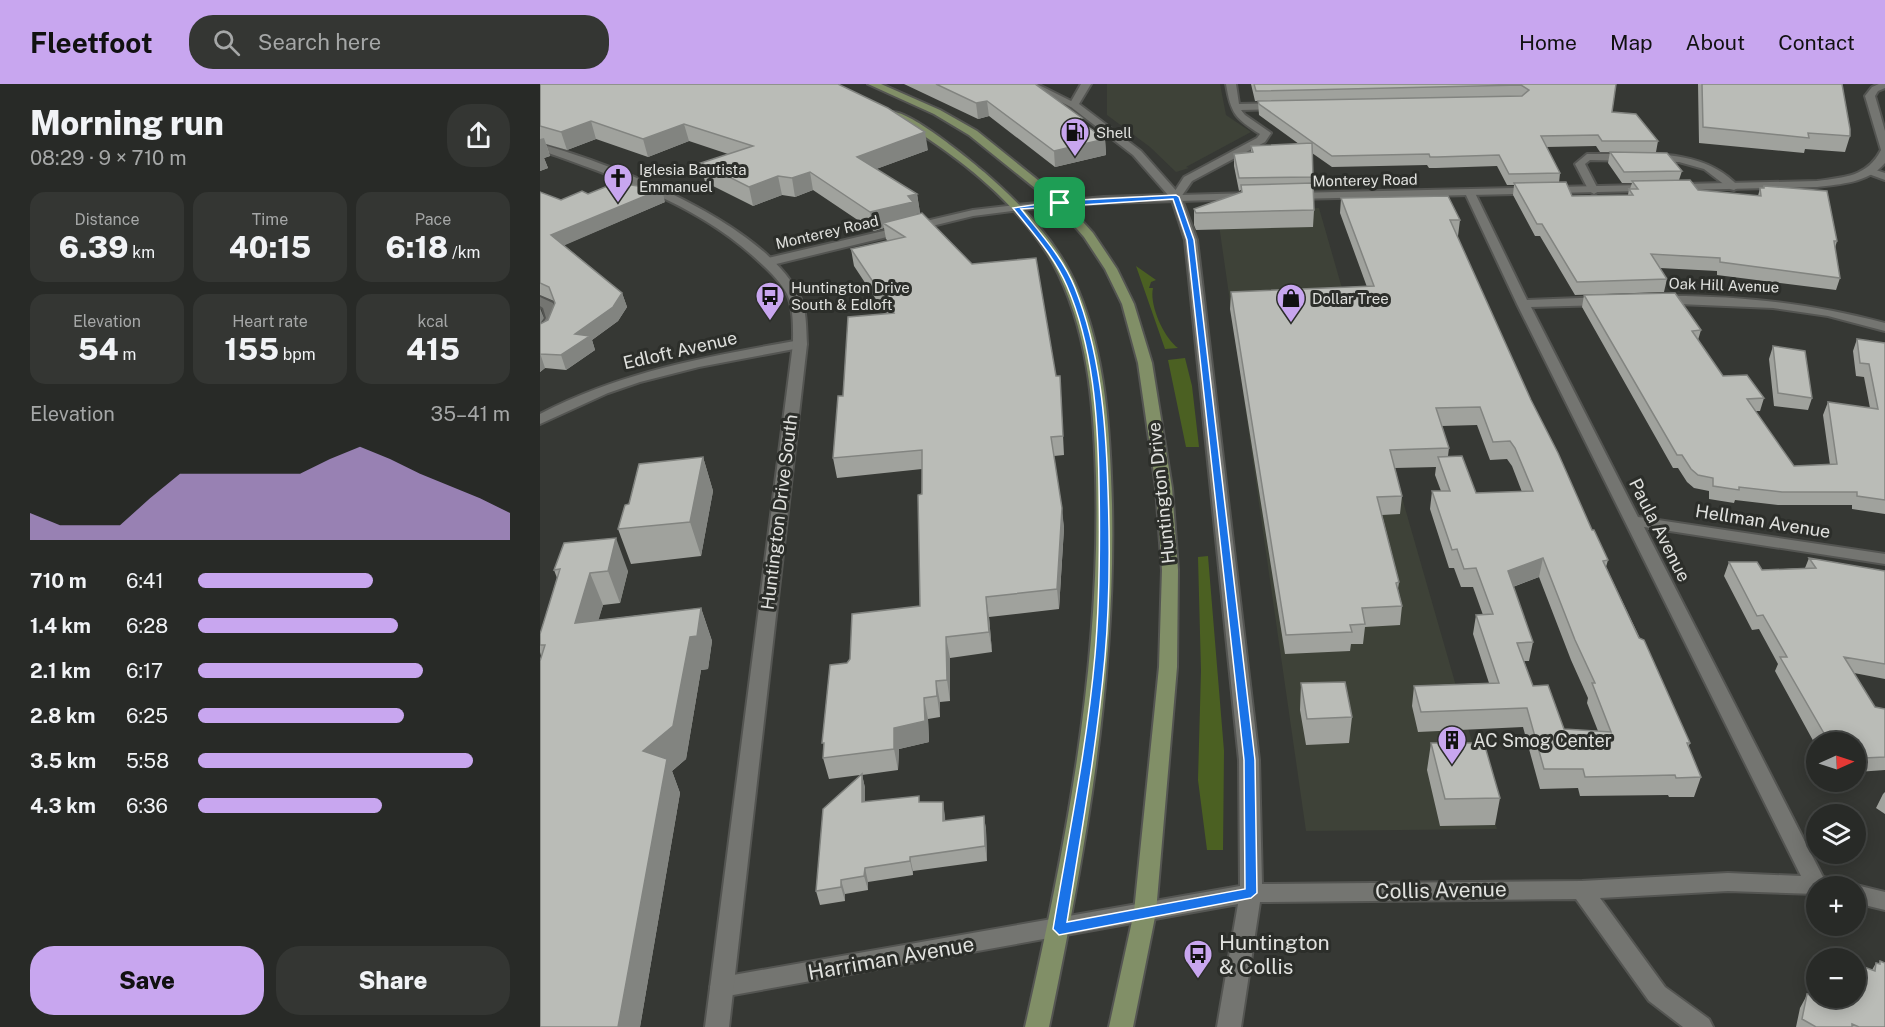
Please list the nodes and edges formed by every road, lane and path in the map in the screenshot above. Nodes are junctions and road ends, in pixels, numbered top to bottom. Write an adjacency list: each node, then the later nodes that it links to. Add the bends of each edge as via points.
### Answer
1 (873, 84): 18 (main road, Huntington Drive, via 937,112 973,133)
2 (1030, 84): 6 (street)
3 (1086, 84): 6 (street)
4 (1231, 84): 8 (street)
5 (1885, 85): 11 (street, via 1870,96)
6 (1074, 105): 17 (street, via 1139,155)
7 (1295, 106): 8 (street)
8 (1235, 107): 17 (street, via 1241,117 1266,134 1188,179)
9 (888, 111): 19 (main road, via 945,146)
10 (540, 147): 20 (street, Huntington Drive South, via 681,201 723,225)
11 (1885, 150): 12 (street, via 1883,161)
12 (1870, 171): 13 (street); 14 (street, Monterey Road, via 1852,179 1817,184)
13 (1885, 177)
14 (1734, 187): 15 (street, Monterey Road); 15 (street, via 1708,167 1679,159 1587,157 1580,164)
15 (1594, 190): 16 (street, Monterey Road)
16 (1470, 193): 17 (street, Monterey Road); 24 (street, Paula Avenue)
17 (1176, 197): 18 (street, Monterey Road); 34 (street, via 1191,240 1247,736)
18 (1060, 203): 19 (street, Monterey Road); 37 (main road, Huntington Drive, via 1112,269 1128,304 1145,363 1164,488 1170,570 1168,667)
19 (1016, 208): 20 (street, Monterey Road, via 973,213); 38 (main road, via 1052,252 1071,286 1095,380 1102,448 1105,550 1100,656 1086,770)
20 (768, 262): 27 (street, Huntington Drive South, via 793,294)
21 (1646, 300): 25 (street, Oak Hill Avenue, via 1739,299 1784,303)
22 (540, 301): 26 (street, via 549,306 552,318)
23 (1624, 301): 24 (street)
24 (1523, 303): 29 (street, Paula Avenue)
25 (1885, 327)
26 (540, 335)
27 (800, 344): 28 (street, Edloft Avenue, via 696,361 630,378 567,404); 39 (street, Huntington Drive South)
28 (540, 420)
29 (1634, 521): 30 (street, Hellman Avenue); 31 (street, Paula Avenue)
30 (1885, 560)
31 (1816, 876)
32 (1806, 885): 33 (street, Collis Avenue, via 1728,882)
33 (1582, 890): 34 (street, Collis Avenue); 44 (street, via 1657,994)
34 (1251, 893): 37 (street, Collis Avenue); 43 (street)
35 (1866, 896): 36 (street)
36 (1885, 901)
37 (1145, 912): 38 (street, Collis Avenue); 42 (main road, Huntington Drive)
38 (1059, 929): 39 (street, Harriman Avenue); 41 (main road)
39 (722, 987): 40 (street, Huntington Drive South)
40 (717, 1027)
41 (1037, 1027)
42 (1121, 1027)
43 (1229, 1027)
44 (1701, 1027)

